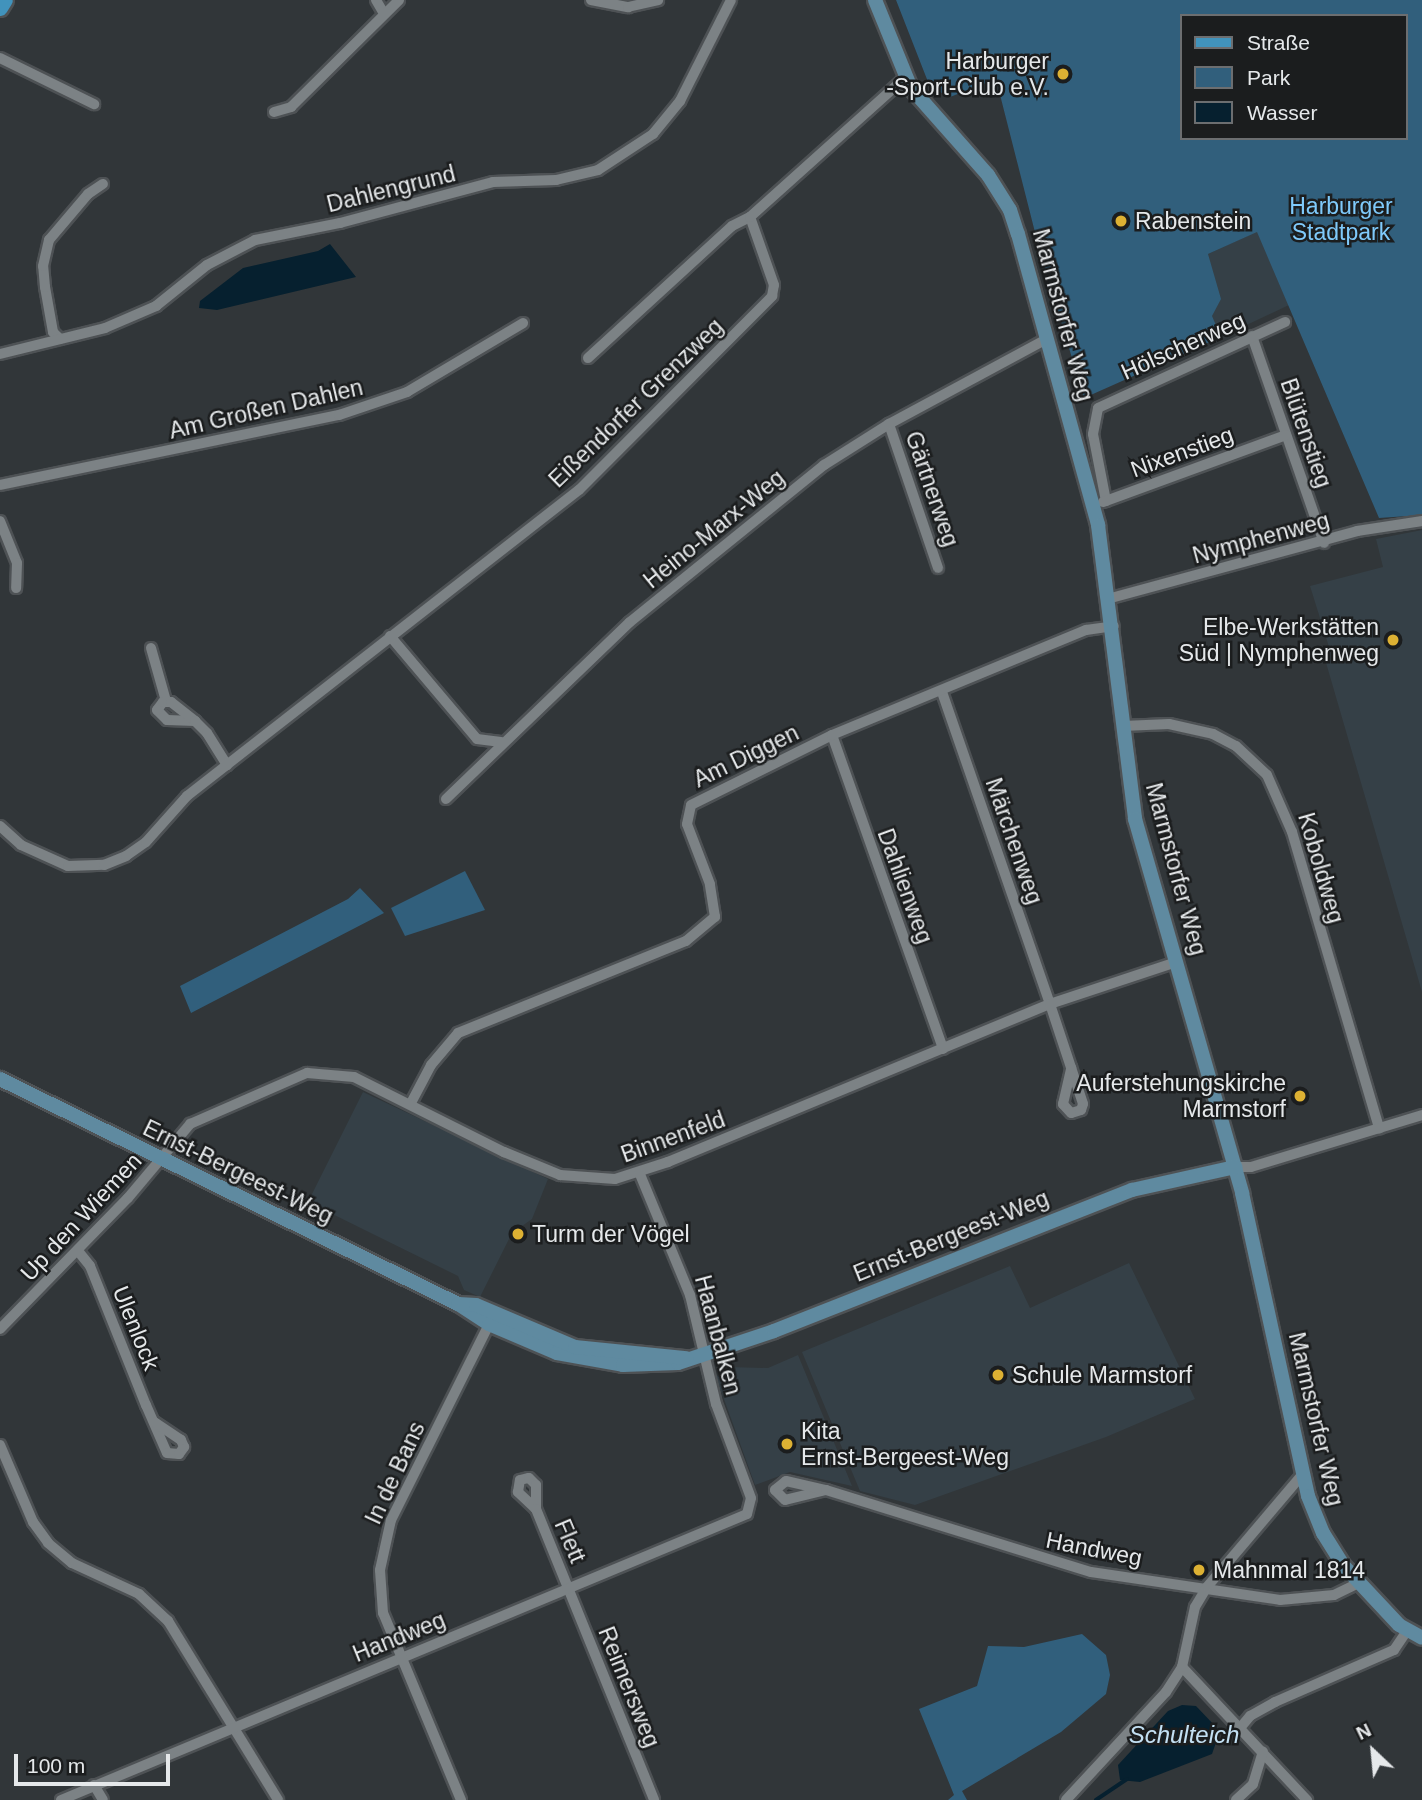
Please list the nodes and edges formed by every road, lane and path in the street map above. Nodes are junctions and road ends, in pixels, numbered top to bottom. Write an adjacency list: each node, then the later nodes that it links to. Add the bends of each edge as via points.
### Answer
1 (5, 0): 8 (main road)
2 (376, 0): 9 (street)
3 (399, 0): 9 (street)
4 (591, 0): 5 (street, via 628,7)
5 (658, 0)
6 (731, 0): 19 (street, Dahlengrund, via 680,101 653,134 598,170 556,180 493,182 340,223 255,240 207,265 156,306 105,328)
7 (875, 0): 11 (street, Marmstorfer Weg)
8 (0, 8)
9 (383, 12): 13 (street, via 291,107)
10 (0, 58): 12 (street)
11 (905, 78): 15 (street); 20 (street, Marmstorfer Weg, via 928,111 981,166 1010,210)
12 (94, 104)
13 (274, 112)
14 (103, 184): 19 (street, via 88,194 50,240 43,266 45,287 53,332)
15 (750, 217): 22 (street, via 732,226); 35 (street, Eißendorfer Grenzweg, via 774,285 772,296 579,491)
16 (1285, 322): 18 (street, Hölscherweg)
17 (523, 323): 26 (street, Am Großen Dahlen, via 407,392 339,415)
18 (1252, 336): 23 (street, Hölscherweg); 25 (street, Blütenstieg)
19 (60, 339): 21 (street, Dahlengrund)
20 (1045, 340): 24 (street, Heino-Marx-Weg); 27 (street, Marmstorfer Weg)
21 (0, 354)
22 (588, 358)
23 (1098, 408): 27 (street, Marmstorfer Weg, via 1093,434)
24 (889, 424): 31 (street, Gärtnerweg); 42 (street, Heino-Marx-Weg, via 824,466 680,580)
25 (1286, 435): 27 (street, Nixenstieg); 30 (street, Blütenstieg)
26 (0, 485)
27 (1099, 503): 33 (street, Marmstorfer Weg)
28 (0, 521): 32 (street, via 17,563)
29 (1422, 521): 30 (street, Nymphenweg, via 1357,531)
30 (1324, 543): 33 (street, Nymphenweg)
31 (938, 568)
32 (16, 587)
33 (1111, 598): 34 (street, Marmstorfer Weg)
34 (1114, 626): 37 (street, Am Diggen, via 1086,630); 40 (street, Marmstorfer Weg)
35 (390, 636): 42 (street, via 477,739); 43 (street, Eißendorfer Grenzweg)
36 (151, 648): 38 (street)
37 (942, 692): 41 (street, Am Diggen); 47 (street, Märchenweg)
38 (166, 701): 39 (street); 39 (street, via 157,710 162,719)
39 (195, 721): 43 (street)
40 (1124, 726): 46 (street, Marmstorfer Weg, via 1135,819); 53 (street, Koboldweg, via 1168,724 1213,734 1236,746 1267,775 1292,832)
41 (832, 736): 48 (street, Dahlienweg); 51 (street, Am Diggen, via 691,805 687,824 710,884 715,916 686,941 458,1033 442,1049)
42 (501, 743): 44 (street, Heino-Marx-Weg)
43 (227, 765): 45 (street, Eißendorfer Grenzweg, via 187,796 146,842 104,865 68,866 41,857)
44 (446, 799)
45 (0, 826)
46 (1176, 962): 47 (street, Binnenfeld); 55 (street, Marmstorfer Weg)
47 (1050, 1004): 48 (street, Binnenfeld); 49 (street, Märchenweg)
48 (943, 1049): 56 (street, Binnenfeld)
49 (1071, 1068)
50 (0, 1079): 54 (street, Ernst-Bergeest-Weg)
51 (411, 1103): 54 (street, Binnenfeld, via 339,1072 307,1073 202,1116); 56 (street, Binnenfeld, via 504,1152 560,1175 598,1179)
52 (1422, 1115): 53 (street)
53 (1379, 1128): 55 (street, via 1251,1167)
54 (160, 1160): 57 (street, Up den Wiemen); 58 (street, Ernst-Bergeest-Weg)
55 (1235, 1167): 60 (street, Ernst-Bergeest-Weg, via 1132,1190 774,1331); 63 (street, Marmstorfer Weg)
56 (640, 1174): 60 (street, Haanbalken, via 691,1295)
57 (78, 1251): 59 (street, Up den Wiemen); 61 (street, Ulenlock, via 90,1266)
58 (492, 1319): 60 (street, Ernst-Bergeest-Weg, via 557,1353 593,1362 651,1366); 72 (street, In de Bans, via 384,1543 383,1613)
59 (0, 1329)
60 (704, 1354): 66 (street, Haanbalken, via 721,1420 750,1494)
61 (154, 1422)
62 (0, 1445): 74 (street, via 33,1522 48,1544 72,1563 155,1606)
63 (1302, 1475): 67 (street, Marmstorfer Weg, via 1323,1533); 68 (street)
64 (826, 1490): 68 (street, Handweg, via 1091,1572)
65 (536, 1509): 69 (street, Flett)
66 (750, 1509): 69 (street, Handweg, via 730,1524)
67 (1359, 1583): 68 (street, Handweg, via 1334,1595 1280,1600); 70 (street, Marmstorfer Weg)
68 (1207, 1587): 73 (street, via 1195,1607)
69 (569, 1588): 72 (street, Handweg); 82 (street, Reimersweg)
70 (1407, 1631): 71 (street, Marmstorfer Weg); 75 (street, via 1394,1650 1275,1702 1250,1716)
71 (1422, 1638)
72 (401, 1657): 74 (street, Handweg); 81 (street, In de Bans)
73 (1182, 1667): 75 (street); 83 (street, via 1166,1692)
74 (233, 1726): 77 (street, Handweg); 80 (street)
75 (1240, 1728): 76 (street)
76 (1263, 1752): 84 (street, via 1253,1784); 85 (street)
77 (94, 1785): 78 (street, Handweg); 79 (street)
78 (61, 1800)
79 (103, 1800)
80 (278, 1800)
81 (461, 1800)
82 (654, 1800)
83 (1066, 1800)
84 (1236, 1800)
85 (1307, 1800)

